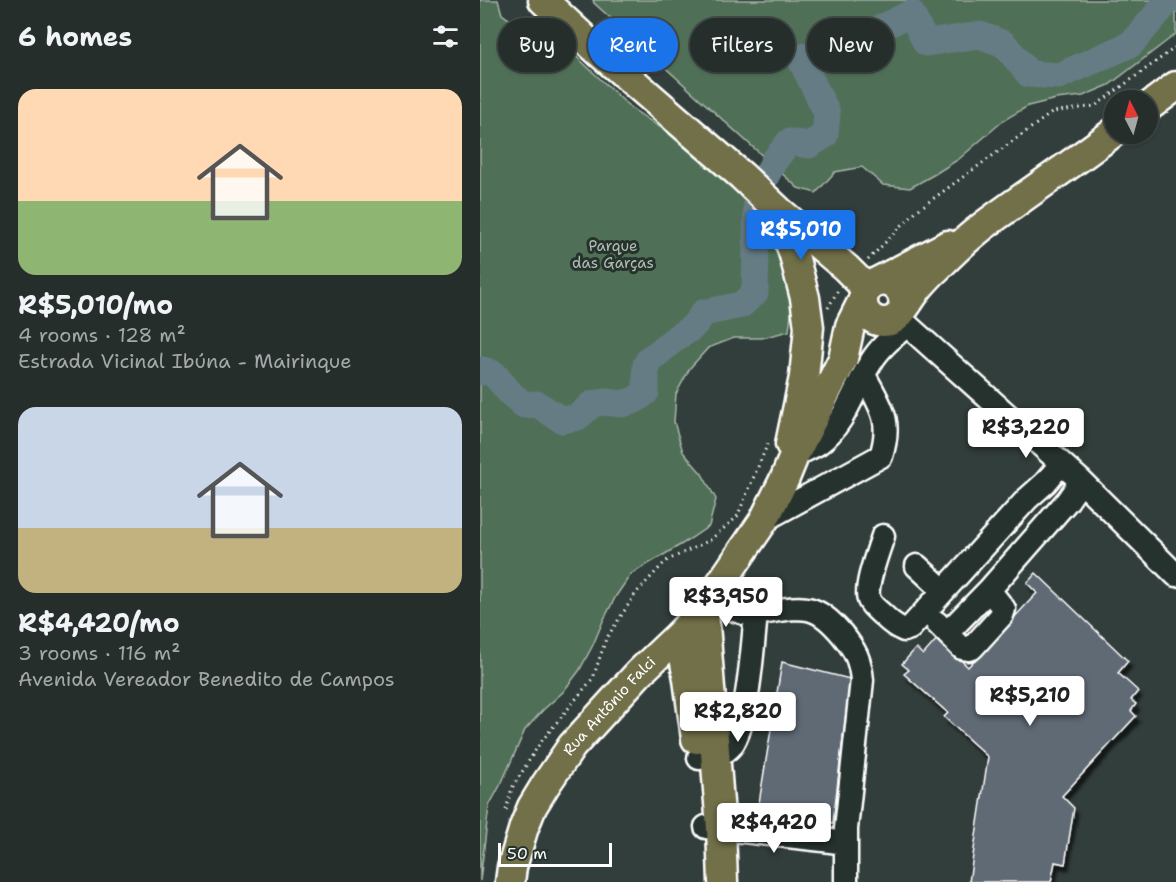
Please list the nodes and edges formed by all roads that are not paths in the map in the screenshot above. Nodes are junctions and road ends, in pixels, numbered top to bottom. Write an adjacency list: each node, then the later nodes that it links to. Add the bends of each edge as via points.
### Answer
1 (543, 0): 2 (main road)
2 (562, 10): 6 (main road)
3 (1176, 86): 4 (main road)
4 (1158, 100)
5 (1104, 139): 7 (main road, Rua Antônio Falci)
6 (774, 206): 8 (main road); 12 (main road, via 794,255 808,327 804,376 791,434)
7 (977, 231): 8 (main road, Rua Antônio Falci); 9 (main road, Rua Antônio Falci, via 920,286)
8 (868, 290): 9 (main road, via 864,310 868,316 878,322); 10 (main road, Rua Antônio Falci, via 850,326)
9 (898, 319): 10 (main road, Rua Antônio Falci); 11 (street)
10 (854, 367): 12 (main road, Rua Antônio Falci); 14 (street, via 884,414 886,441 881,456)
11 (1061, 464): 13 (street); 18 (street)
12 (790, 467): 14 (main road, Rua Antônio Falci)
13 (1081, 481): 17 (street); 20 (street, via 989,590 1004,609 972,648 962,648)
14 (764, 520): 19 (main road, Rua Antônio Falci)
15 (883, 536): 20 (street, via 873,566 869,600 904,630)
16 (917, 566): 18 (street)
17 (1176, 575)
18 (943, 590): 20 (street)
19 (707, 603): 21 (street); 22 (main road, Rua Antônio Falci); 25 (main road)
20 (925, 610)
21 (756, 614): 25 (street, via 741,722 728,749); 27 (street, via 800,607 820,613 858,656 862,680)
22 (680, 634): 23 (main road, Rua Antônio Falci); 24 (main road)
23 (639, 674): 24 (main road, via 670,672); 28 (main road, Rua Antônio Falci, via 572,746 546,784 524,827)
24 (688, 679): 25 (main road)
25 (707, 757): 26 (main road)
26 (714, 828): 27 (street); 29 (main road); 30 (main road)
27 (846, 836): 31 (street)
28 (514, 877)
29 (708, 882)
30 (723, 882)
31 (846, 882)

